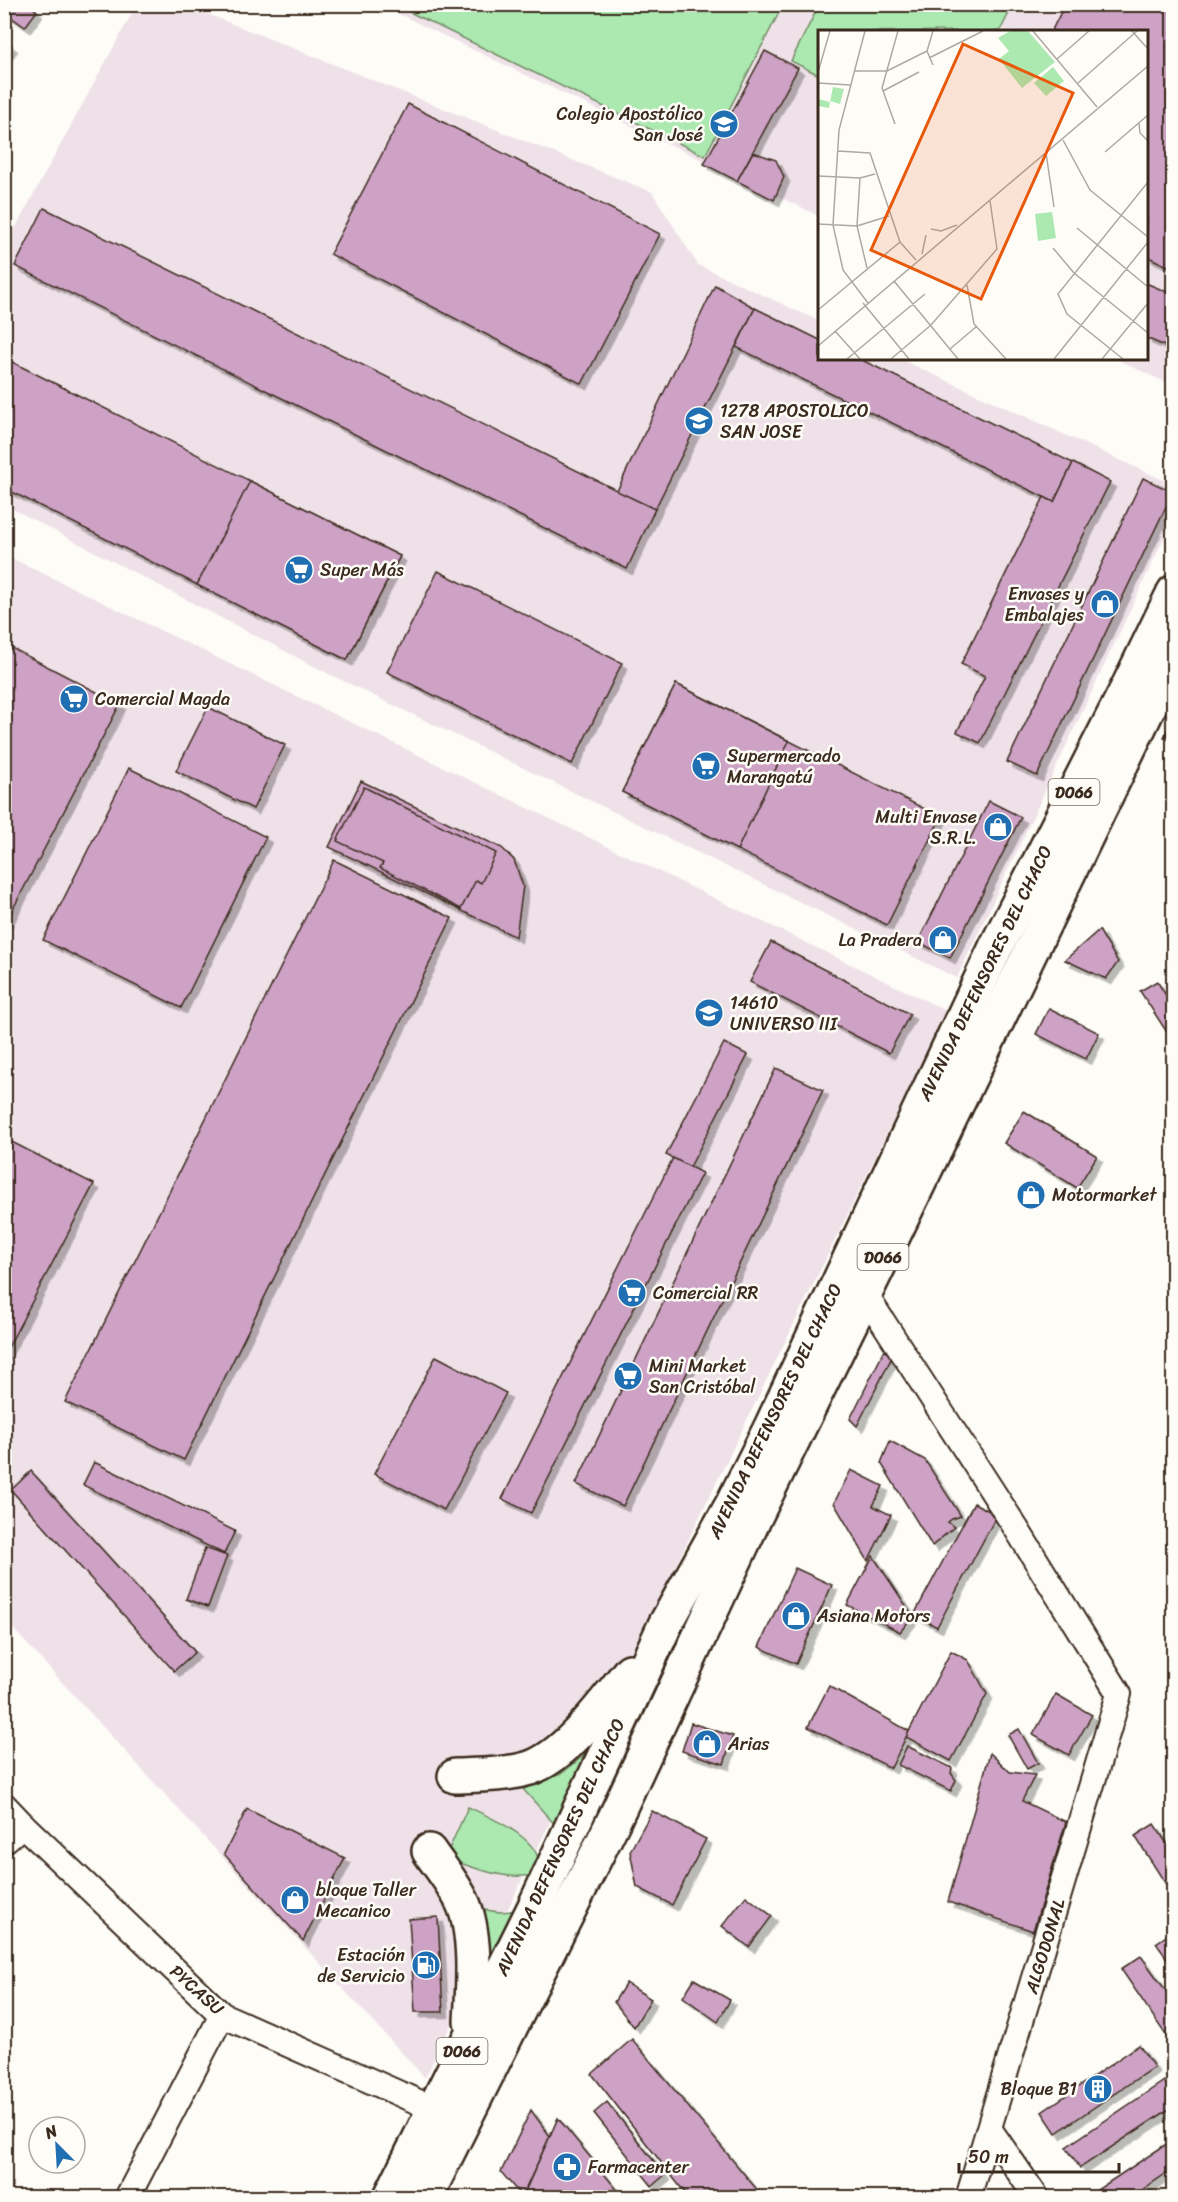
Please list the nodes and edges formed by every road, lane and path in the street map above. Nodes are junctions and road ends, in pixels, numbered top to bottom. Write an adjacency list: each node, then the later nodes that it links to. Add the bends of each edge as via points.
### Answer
1 (1173, 592): 4 (highway, AVENIDA DEFENSORES DEL CHACO / D066)
2 (1173, 655): 3 (highway, AVENIDA DEFENSORES DEL CHACO / D066)
3 (1090, 829): 4 (highway, via 1060,854 998,987); 5 (highway, AVENIDA DEFENSORES DEL CHACO / D066)
4 (976, 1003): 5 (highway, via 918,1155); 7 (highway, AVENIDA DEFENSORES DEL CHACO / D066, via 770,1429)
5 (918, 1184): 6 (highway, AVENIDA DEFENSORES DEL CHACO / D066)
6 (865, 1294): 13 (highway, AVENIDA DEFENSORES DEL CHACO / D066, via 756,1515 613,1822); 17 (street, ALGODONAL, via 1119,1694)
7 (660, 1635): 8 (highway, via 552,1757 508,1773); 13 (highway, AVENIDA DEFENSORES DEL CHACO / D066, via 563,1843)
8 (455, 1776)
9 (4, 1805): 10 (street, PYCASU)
10 (23, 1825): 11 (street); 14 (street, PYCASU)
11 (4, 1841)
12 (429, 1851): 15 (highway, via 463,1903 469,1924 474,1979)
13 (553, 1907): 15 (highway, AVENIDA DEFENSORES DEL CHACO / D066); 20 (highway); 21 (highway, AVENIDA DEFENSORES DEL CHACO / D066)
14 (222, 2015): 16 (street, PYCASU); 18 (street)
15 (469, 2035): 16 (highway, AVENIDA DEFENSORES DEL CHACO / D066)
16 (434, 2109): 19 (highway, AVENIDA DEFENSORES DEL CHACO / D066)
17 (990, 2130): 22 (street, ALGODONAL); 23 (street)
18 (127, 2198)
19 (390, 2198)
20 (412, 2198)
21 (425, 2198)
22 (968, 2198)
23 (1037, 2198)

